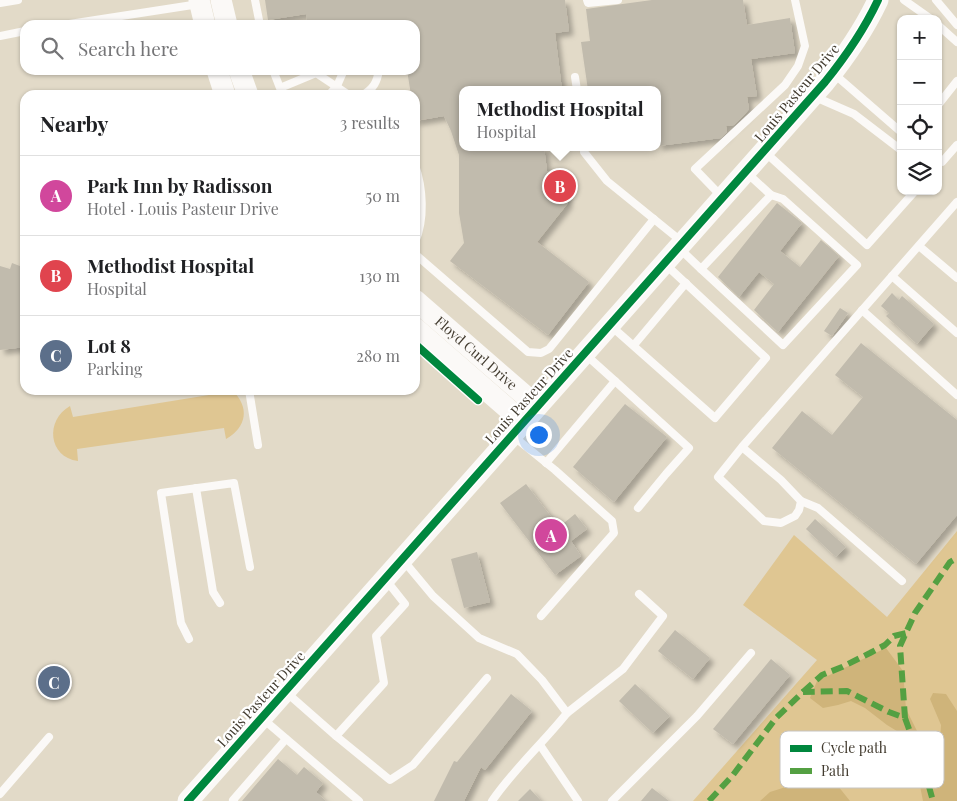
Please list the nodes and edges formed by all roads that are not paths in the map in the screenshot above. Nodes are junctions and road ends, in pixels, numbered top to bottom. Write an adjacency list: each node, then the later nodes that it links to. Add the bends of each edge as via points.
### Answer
1 (18, 0): 10 (lane)
2 (255, 0): 15 (lane)
3 (586, 0): 4 (lane, via 595,4)
4 (618, 0)
5 (795, 0): 50 (lane, via 805,46 798,66 785,85 695,169)
6 (878, 0): 21 (street, Louis Pasteur Drive, via 862,32)
7 (904, 0): 11 (lane)
8 (936, 0): 16 (lane)
9 (210, 2): 12 (lane); 13 (street); 14 (street)
10 (0, 3)
11 (925, 15)
12 (95, 20)
13 (206, 20)
14 (223, 20)
15 (259, 20)
16 (957, 25)
17 (942, 29): 20 (lane)
18 (20, 32): 19 (lane)
19 (0, 36)
20 (957, 42)
21 (833, 73): 38 (street, Louis Pasteur Drive); 40 (lane)
22 (218, 75): 33 (street)
23 (241, 75): 34 (street)
24 (275, 75): 25 (lane, via 280,88)
25 (308, 75)
26 (320, 75): 31 (lane)
27 (342, 75): 31 (lane)
28 (378, 75): 37 (lane)
29 (575, 77): 32 (lane)
30 (957, 81): 39 (lane)
31 (337, 86): 35 (lane); 36 (lane)
32 (576, 86)
33 (223, 90)
34 (246, 90)
35 (333, 90)
36 (342, 90)
37 (371, 90)
38 (815, 94): 42 (lane, via 854,114); 44 (street, Louis Pasteur Drive)
39 (942, 100)
40 (897, 129)
41 (957, 145): 45 (lane)
42 (897, 147)
43 (584, 151): 52 (lane, via 607,181)
44 (764, 151): 46 (street, Louis Pasteur Drive); 49 (lane, via 867,245)
45 (942, 162)
46 (746, 172): 48 (lane); 50 (street, Louis Pasteur Drive)
47 (420, 191): 53 (lane)
48 (771, 195): 58 (lane); 58 (lane, via 783,199 857,265 783,345)
49 (911, 195)
50 (722, 198): 54 (street, Louis Pasteur Drive)
51 (957, 202): 55 (lane)
52 (654, 219): 54 (lane); 56 (lane, via 549,349 541,353 528,352)
53 (420, 231)
54 (681, 245): 57 (street, Louis Pasteur Drive); 58 (lane)
55 (919, 246): 59 (lane); 60 (lane)
56 (420, 258)
57 (664, 263): 61 (lane); 64 (street, Louis Pasteur Drive)
58 (701, 269)
59 (892, 276): 63 (lane); 66 (lane)
60 (957, 278)
61 (686, 283): 67 (lane); 67 (lane, via 766,358 715,418)
62 (420, 304): 72 (street, Floyd Curl Drive)
63 (862, 310): 71 (lane); 75 (lane)
64 (610, 324): 67 (lane); 68 (street, Louis Pasteur Drive)
65 (420, 333): 73 (street, Floyd Curl Drive)
66 (957, 333)
67 (634, 345)
68 (584, 353): 69 (lane); 72 (street, Louis Pasteur Drive)
69 (615, 381): 76 (lane); 79 (lane, via 689,448)
70 (250, 395): 74 (lane)
71 (957, 395)
72 (537, 406): 73 (street, Louis Pasteur Drive)
73 (517, 428): 76 (lane); 80 (street, Louis Pasteur Drive)
74 (258, 445)
75 (742, 447): 78 (lane); 78 (lane, via 718,477 764,521 781,524 795,516)
76 (546, 463): 86 (lane, via 612,521 614,533)
77 (196, 488): 81 (lane, via 234,483); 85 (lane, via 213,592); 87 (lane, via 161,493 181,623)
78 (801, 501): 83 (lane, via 818,508)
79 (638, 508)
80 (402, 559): 82 (street, Louis Pasteur Drive); 91 (lane, via 434,596 479,638 517,654)
81 (250, 567)
82 (384, 579): 90 (street, Louis Pasteur Drive); 93 (lane, via 405,604 376,636 384,683)
83 (902, 581)
84 (639, 594): 91 (lane, via 663,616 623,669)
85 (220, 603)
86 (541, 616)
87 (189, 638)
88 (751, 652): 104 (lane, via 697,716)
89 (487, 678): 93 (lane, via 413,766 390,780)
90 (285, 691): 92 (street, Louis Pasteur Drive); 93 (lane)
91 (567, 713): 96 (lane)
92 (261, 718): 95 (lane); 99 (street, Louis Pasteur Drive)
93 (336, 736)
94 (49, 737): 97 (lane)
95 (286, 739): 100 (lane); 101 (lane)
96 (540, 745): 102 (lane, via 507,779); 103 (lane)
97 (0, 797): 98 (lane)
98 (4, 801)
99 (188, 801)
100 (234, 801)
101 (359, 801)
102 (492, 801)
103 (578, 801)
104 (612, 801)

